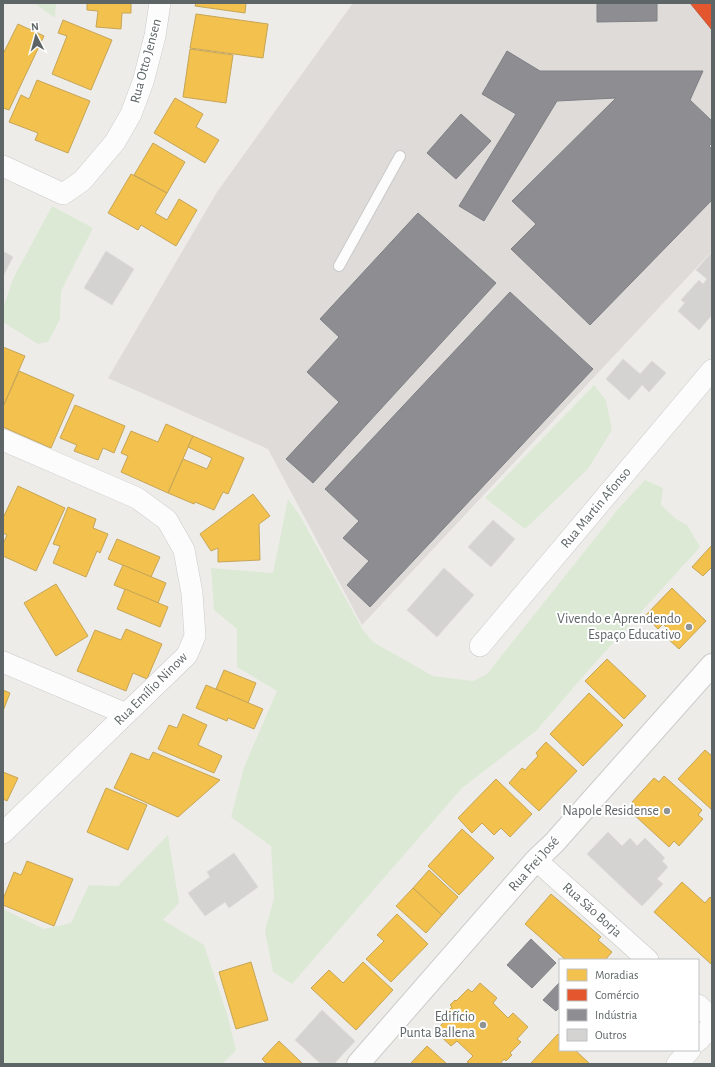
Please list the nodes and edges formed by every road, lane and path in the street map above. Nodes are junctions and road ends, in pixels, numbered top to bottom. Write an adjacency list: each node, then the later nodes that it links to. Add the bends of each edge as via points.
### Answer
1 (160, 3): 3 (street, Rua Otto Jensen, via 155,36 143,82 131,114 115,142 82,181 63,194)
2 (400, 156): 4 (lane)
3 (3, 166)
4 (339, 266)
5 (712, 370): 7 (street, Rua Martin Afonso)
6 (3, 440): 10 (street, Rua Emílio Ninow, via 137,498 167,520 184,550 192,593 195,636 187,655)
7 (480, 646)
8 (3, 662): 10 (street)
9 (712, 665): 12 (street, Rua Frei José)
10 (126, 714): 11 (street, Rua Emílio Ninow)
11 (3, 833)
12 (536, 860): 13 (street, Rua São Borja); 19 (street, Rua Frei José)
13 (647, 959)
14 (699, 1006): 15 (street)
15 (712, 1018)
16 (712, 1025): 17 (street)
17 (699, 1039)
18 (689, 1051): 20 (street)
19 (358, 1064)
20 (677, 1064)

